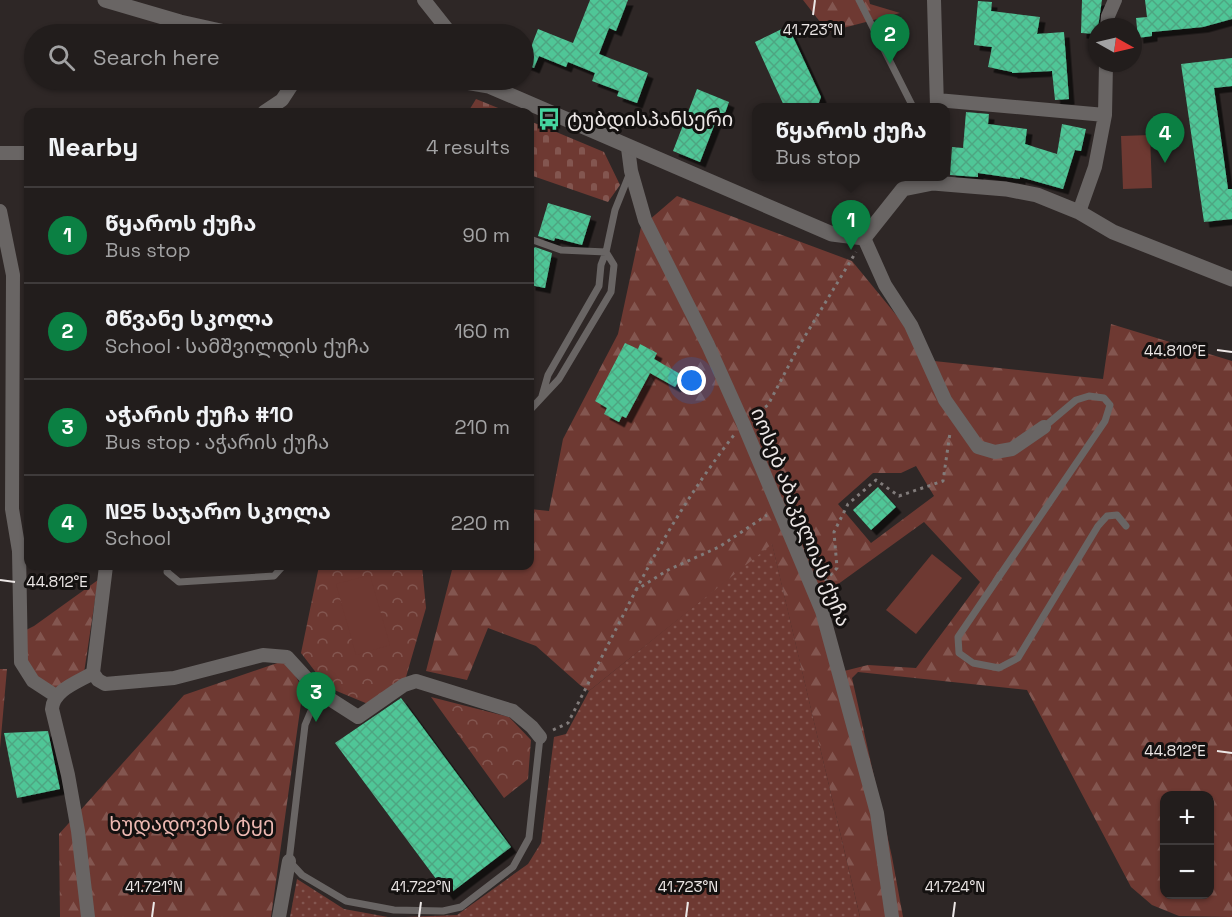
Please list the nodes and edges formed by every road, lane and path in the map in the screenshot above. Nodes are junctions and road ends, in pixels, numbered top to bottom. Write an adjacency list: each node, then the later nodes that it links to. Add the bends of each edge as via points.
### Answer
1 (105, 0): 7 (street)
2 (424, 0): 8 (street)
3 (859, 0): 12 (lane)
4 (1114, 0): 6 (street)
5 (935, 1): 13 (street)
6 (1108, 18)
7 (189, 24)
8 (443, 24)
9 (1106, 72): 16 (street)
10 (288, 90): 15 (street)
11 (502, 90): 17 (street)
12 (910, 103)
13 (937, 103)
14 (950, 105): 16 (street)
15 (270, 108)
16 (1105, 115): 24 (street, via 1095,167)
17 (628, 148): 20 (street, იოსებ აბაკელიას ქუჩა); 25 (street, via 832,234)
18 (0, 153): 19 (street)
19 (24, 153)
20 (631, 171): 27 (lane, via 615,210); 33 (street, იოსებ აბაკელიას ქუჩა, via 645,220 708,345)
21 (930, 181): 25 (street, via 903,189)
22 (941, 181): 24 (street, via 1036,195)
23 (0, 211): 35 (street, via 13,275 12,509)
24 (1080, 213): 28 (street, via 1113,232)
25 (864, 238): 31 (street)
26 (534, 240): 27 (lane, via 561,250)
27 (606, 252): 29 (lane, via 599,286 548,375); 29 (lane, via 614,264 611,292 559,379)
28 (1232, 279)
29 (542, 397): 30 (lane)
30 (534, 406)
31 (953, 414): 32 (street, via 978,447 995,452 1011,449); 39 (path, via 943,482 899,496 876,480 844,513 834,532 837,568)
32 (1044, 427): 34 (lane, via 1076,400 1089,396 1104,398 1110,405 1105,422 958,637 959,653 973,663 999,668 1018,658 1098,525 1107,516 1117,515)
33 (779, 508): 39 (street, იოსებ აბაკელიას ქუჩა); 43 (path, via 719,547 668,570 636,590 568,723)
34 (1126, 526)
35 (24, 546): 42 (street, via 21,662 33,681)
36 (106, 570): 40 (street)
37 (167, 570): 38 (lane, via 179,582 274,576)
38 (279, 570)
39 (815, 594): 47 (street, იოსებ აბაკელიას ქუჩა, via 877,813)
40 (93, 673): 41 (street, via 105,684 174,678 263,655 287,657); 42 (street)
41 (318, 692): 43 (street, via 358,717 416,681 513,711); 44 (lane, via 305,725)
42 (56, 696): 45 (street, via 52,709 72,798)
43 (540, 737): 44 (lane, via 529,838 513,867 461,907 443,911 394,910 346,901 302,875)
44 (289, 861): 46 (street)
45 (88, 917)
46 (279, 917)
47 (892, 917)

